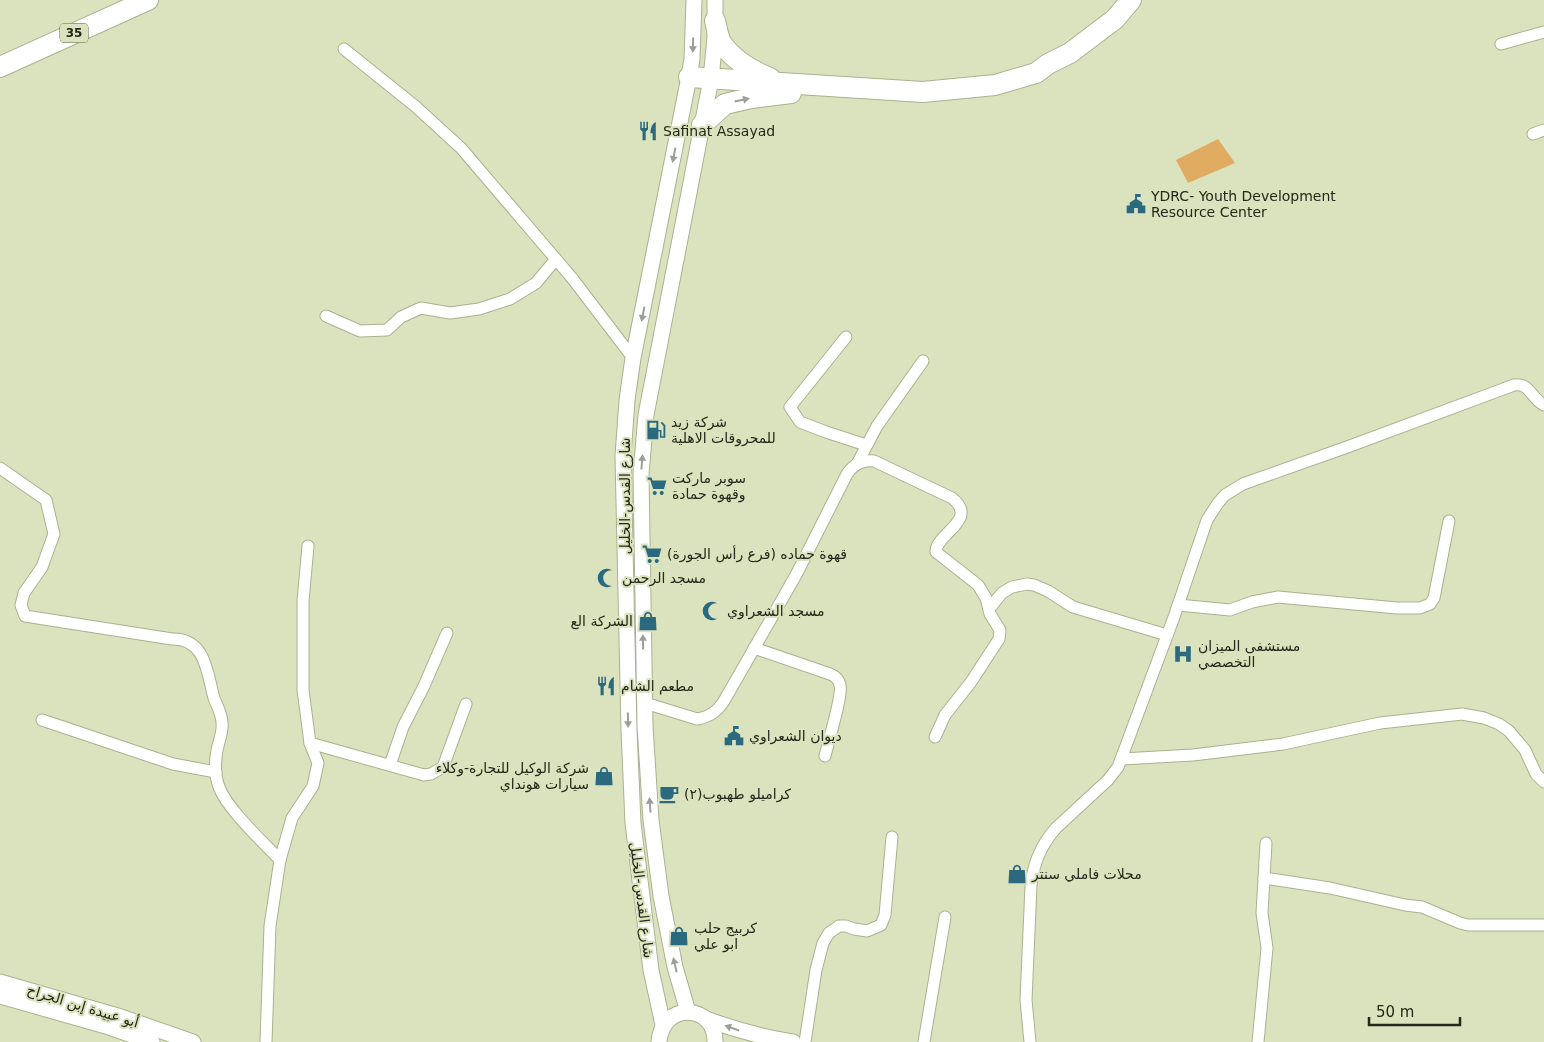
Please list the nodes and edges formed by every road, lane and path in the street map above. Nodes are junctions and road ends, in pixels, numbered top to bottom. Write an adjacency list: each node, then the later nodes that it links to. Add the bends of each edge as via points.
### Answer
1 (148, 0): 9 (highway, 35)
2 (694, 0): 10 (main road, شارع القدس-الخليل, one-way to 10)
3 (715, 0): 5 (main road, شارع القدس-الخليل)
4 (1131, 0): 13 (highway, via 1114,19 1070,53 1036,73 995,85 923,92)
5 (715, 21): 11 (main road, شارع القدس-الخليل); 12 (highway, via 721,42 747,67)
6 (1544, 32): 7 (street)
7 (1501, 44)
8 (344, 49): 15 (street, via 461,148)
9 (0, 67)
10 (689, 77): 11 (highway); 18 (main road, شارع القدس-الخليل, one-way to 18)
11 (712, 78): 12 (highway); 14 (main road, شارع القدس-الخليل)
12 (799, 85): 13 (highway)
13 (819, 86): 14 (highway, one-way to 13, via 725,104)
14 (702, 125): 32 (main road, شارع القدس-الخليل, one-way to 14, via 641,474 646,415)
15 (556, 259): 16 (street, via 536,283 510,300 479,309 450,313 421,308 402,317 388,330 360,331); 18 (street)
16 (326, 316)
17 (846, 337): 22 (street, via 790,407 800,422)
18 (633, 358): 52 (main road, شارع القدس-الخليل, one-way to 52, via 623,456 628,730 634,831 651,970)
19 (923, 360): 22 (street)
20 (1541, 404): 21 (street); 27 (street, via 1527,387 1514,384 1243,484 1218,503 1207,520)
21 (1544, 417)
22 (866, 445): 23 (street)
23 (857, 464): 28 (street, via 878,462 957,502 960,518 937,546 936,552 978,585); 31 (street, via 848,474)
24 (0, 468): 40 (street, via 46,500 54,534 42,568 24,592 20,605 25,616 182,640 195,646 203,658 222,717)
25 (1449, 521): 27 (street, via 1434,598 1422,608 1278,597 1230,610)
26 (308, 546): 36 (street, via 303,601 303,690)
27 (1178, 605): 30 (street)
28 (989, 608): 30 (street, via 1012,587 1034,585 1048,590 1073,607); 35 (street, via 1000,628 1000,636 945,715)
29 (447, 633): 39 (street, via 403,727)
30 (1167, 635): 38 (street)
31 (754, 648): 32 (street, via 724,702 711,715 697,719); 37 (street, via 830,674 839,681 841,693)
32 (645, 703): 50 (main road, شارع القدس-الخليل, one-way to 32, via 661,896 651,820)
33 (466, 704): 39 (street, via 443,767 424,776)
34 (42, 720): 40 (street, via 173,764)
35 (935, 737)
36 (310, 743): 39 (street); 44 (street, via 318,762 315,781 292,818)
37 (825, 756)
38 (1122, 760): 41 (street, via 1194,756 1274,745 1380,723 1462,714 1484,718 1509,731 1519,741 1536,774); 61 (street, via 1108,780 1049,837 1034,867 1026,1000)
39 (390, 765)
40 (216, 772): 44 (street, via 227,802)
41 (1544, 782)
42 (892, 837): 59 (street, via 885,915 880,925 867,931 839,926 823,943)
43 (1266, 843): 45 (street)
44 (280, 860): 55 (street, via 270,926)
45 (1264, 878): 47 (street, via 1422,907 1468,925); 62 (street, via 1262,920 1267,948)
46 (945, 917): 60 (street)
47 (1544, 925)
48 (0, 982): 54 (main road, أبو عبيدة إبن الجراح)
49 (0, 996): 53 (main road, أبو عبيدة إبن الجراح)
50 (688, 1012): 51 (main road); 52 (main road, via 669,1018)
51 (706, 1019): 57 (main road, via 712,1027); 58 (main road, one-way to 51, via 761,1037)
52 (663, 1025): 56 (main road)
53 (152, 1042)
54 (193, 1042)
55 (266, 1042)
56 (658, 1042)
57 (715, 1042)
58 (793, 1042)
59 (804, 1042)
60 (924, 1042)
61 (1030, 1042)
62 (1258, 1042)

